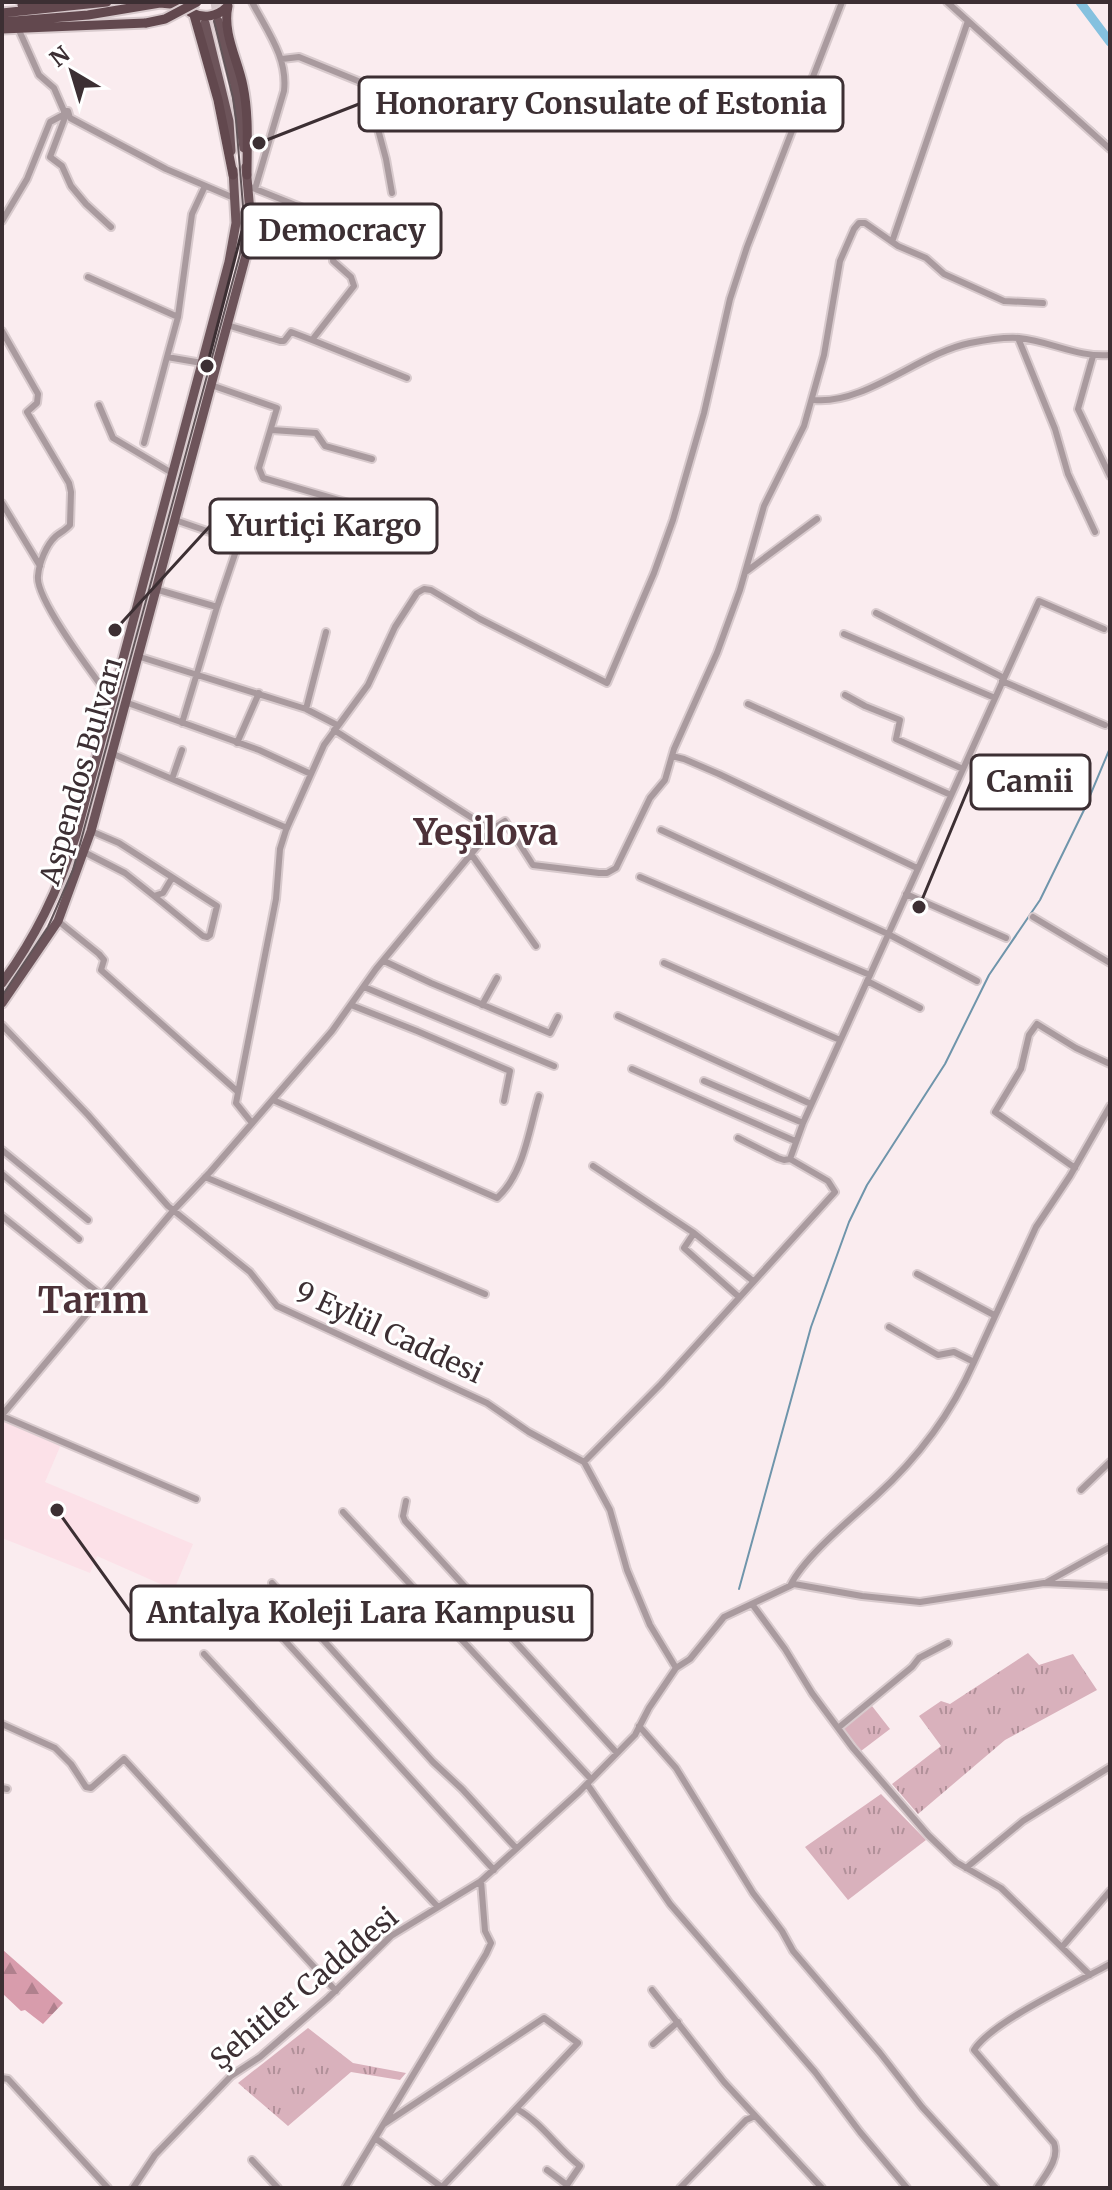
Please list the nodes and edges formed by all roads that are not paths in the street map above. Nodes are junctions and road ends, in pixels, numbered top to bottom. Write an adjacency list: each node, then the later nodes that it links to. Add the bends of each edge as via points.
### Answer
1 (46, 2): 9 (highway)
2 (107, 2): 9 (highway)
3 (197, 2): 15 (highway, bridge, via 146,23)
4 (252, 2): 17 (street)
5 (842, 2): 74 (street, via 747,247 673,520 607,683 424,589 395,627 368,685)
6 (947, 2): 12 (street)
7 (180, 4): 10 (highway); 13 (highway)
8 (230, 4): 10 (highway, via 215,15); 21 (highway, via 226,23 243,85)
9 (2, 10)
10 (194, 15): 20 (highway)
11 (218, 21): 21 (main road, Aspendos Bulvarı, via 235,85)
12 (968, 21): 19 (street); 28 (street)
13 (2, 22)
14 (205, 23): 20 (main road, Aspendos Bulvarı, via 229,121)
15 (18, 28): 16 (highway); 18 (street)
16 (2, 29)
17 (282, 59): 23 (street, via 284,91); 24 (street, via 299,57 363,83)
18 (64, 113): 22 (street); 26 (street, via 50,122 27,179); 27 (street, via 50,157)
19 (1110, 149)
20 (233, 175): 25 (main road, Aspendos Bulvarı)
21 (247, 175): 23 (main road, Aspendos Bulvarı)
22 (205, 186): 25 (street); 31 (street, via 192,214)
23 (251, 187): 32 (main road, Aspendos Bulvarı, via 249,244); 35 (street, via 313,212 335,242 333,261 351,277 354,286)
24 (392, 193)
25 (234, 198): 39 (main road, Aspendos Bulvarı, via 235,237)
26 (2, 221)
27 (111, 227)
28 (892, 242): 30 (street, via 926,258 944,274 1004,301); 42 (street, via 859,223 842,252)
29 (88, 277): 31 (street)
30 (1043, 303)
31 (178, 317): 38 (street)
32 (227, 325): 35 (street, via 280,341 291,332); 41 (main road, Aspendos Bulvarı)
33 (2, 331): 54 (street, via 38,394 27,412 71,492 70,525 55,537)
34 (1018, 338): 37 (street); 42 (street, via 954,346 865,388); 53 (street)
35 (312, 340): 40 (street)
36 (1110, 355): 37 (street)
37 (1093, 356): 48 (street, via 1078,409)
38 (167, 357): 39 (street); 45 (street)
39 (202, 363): 47 (main road, Aspendos Bulvarı)
40 (407, 378)
41 (211, 385): 44 (street, via 277,408); 52 (main road, Aspendos Bulvarı)
42 (814, 400): 55 (street, via 764,506)
43 (99, 405): 47 (street, via 113,438)
44 (272, 430): 46 (street, via 316,433 325,446); 50 (street, via 259,468 263,478)
45 (144, 443)
46 (372, 459)
47 (172, 473): 68 (main road, Aspendos Bulvarı)
48 (1110, 476)
49 (2, 503): 54 (street)
50 (359, 506)
51 (817, 519): 55 (street)
52 (174, 520): 56 (main road, Aspendos Bulvarı); 57 (street, via 239,542)
53 (1095, 532)
54 (40, 566): 68 (street, via 38,585 48,606)
55 (747, 571): 78 (street)
56 (155, 589): 57 (street); 62 (main road, Aspendos Bulvarı)
57 (217, 607): 63 (street)
58 (876, 613): 64 (street)
59 (1104, 629): 64 (street, via 1039,601)
60 (326, 632): 71 (street)
61 (844, 634): 67 (street)
62 (137, 656): 63 (street); 69 (main road, Aspendos Bulvarı)
63 (196, 673): 65 (street); 72 (street)
64 (1003, 679): 67 (street); 73 (street)
65 (259, 693): 71 (street); 75 (street)
66 (845, 695): 79 (street, via 900,720 896,739)
67 (995, 698): 79 (street)
68 (111, 699): 105 (main road, Aspendos Bulvarı, via 67,864 43,919)
69 (125, 702): 72 (street); 77 (main road, Aspendos Bulvarı)
70 (748, 704): 82 (street)
71 (306, 709): 74 (street)
72 (182, 723): 75 (street)
73 (1105, 725)
74 (336, 728): 80 (street); 84 (street)
75 (237, 743): 80 (street)
76 (182, 750): 81 (street)
77 (111, 753): 81 (street); 86 (main road, Aspendos Bulvarı)
78 (672, 756): 84 (street, via 661,787 650,798 613,871 533,865 505,821); 89 (street)
79 (963, 769): 82 (street)
80 (311, 774): 83 (street)
81 (172, 779): 83 (street)
82 (951, 795): 89 (street)
83 (287, 828): 119 (street)
84 (491, 830): 88 (street)
85 (661, 830): 96 (street)
86 (91, 831): 87 (main road, Aspendos Bulvarı); 91 (street)
87 (84, 852): 93 (street, via 125,873); 95 (main road, Aspendos Bulvarı)
88 (471, 854): 98 (street); 99 (street)
89 (917, 868): 92 (street)
90 (640, 877): 103 (street)
91 (172, 878): 93 (street, via 163,893); 93 (street, via 217,906 210,935 203,936)
92 (906, 894): 96 (street); 97 (street)
93 (154, 896)
94 (1033, 917): 101 (street)
95 (58, 921): 107 (main road, Aspendos Bulvarı); 119 (street, via 99,954 104,960 101,970)
96 (888, 934): 103 (street); 104 (street)
97 (1006, 938)
98 (536, 946)
99 (384, 961): 106 (street); 109 (street)
100 (664, 963): 114 (street)
101 (1110, 963)
102 (497, 978): 109 (street)
103 (869, 978): 110 (street); 114 (street)
104 (977, 981)
105 (2, 983)
106 (364, 987): 108 (street); 116 (street)
107 (2, 1003)
108 (351, 1005): 121 (street); 122 (street, via 510,1071)
109 (482, 1005): 112 (street, via 550,1033)
110 (920, 1008)
111 (618, 1016): 123 (street)
112 (558, 1017)
113 (2, 1025): 135 (street, 9 Eylül Caddesi)
114 (840, 1040): 123 (street)
115 (1110, 1064): 132 (street, via 1037,1024 1021,1069 995,1112)
116 (554, 1066)
117 (632, 1069): 128 (street)
118 (704, 1081): 126 (street)
119 (237, 1091): 125 (street, via 236,1103)
120 (539, 1096): 121 (street, via 526,1148 497,1198)
121 (273, 1100): 125 (street)
122 (504, 1101)
123 (811, 1104): 126 (street)
124 (1110, 1106): 132 (street)
125 (252, 1123): 134 (street)
126 (803, 1123): 128 (street)
127 (738, 1138): 130 (street)
128 (795, 1141): 130 (street)
129 (2, 1150): 137 (street)
130 (790, 1159): 141 (street, via 828,1181 835,1192)
131 (593, 1166): 138 (street)
132 (1075, 1168): 145 (street, via 1036,1227)
133 (2, 1174): 139 (street)
134 (205, 1177): 135 (street); 142 (street)
135 (173, 1211): 143 (street); 149 (street, 9 Eylül Caddesi, via 250,1272 277,1306 487,1403)
136 (2, 1216): 143 (street)
137 (88, 1220)
138 (694, 1233): 141 (street); 144 (street, via 684,1248)
139 (79, 1239)
140 (917, 1274): 145 (street)
141 (753, 1281): 144 (street)
142 (485, 1294)
143 (101, 1295): 148 (street)
144 (739, 1297): 149 (street)
145 (994, 1315): 147 (street)
146 (889, 1327): 147 (street, via 938,1355 954,1352)
147 (974, 1362): 158 (street, via 925,1445)
148 (2, 1416): 152 (street)
149 (584, 1462): 164 (street, via 610,1510 650,1625)
150 (1110, 1462): 151 (street)
151 (1081, 1490)
152 (196, 1499)
153 (406, 1501): 168 (street, via 405,1521)
154 (343, 1512): 170 (street)
155 (1110, 1547): 157 (street)
156 (272, 1583): 171 (street)
157 (1044, 1583): 158 (street, via 920,1602); 159 (street)
158 (789, 1586): 161 (street, Şehitler Cadddesi)
159 (1110, 1586)
160 (248, 1600): 173 (street)
161 (752, 1604): 164 (street, Şehitler Cadddesi, via 724,1617 690,1659); 167 (street)
162 (948, 1643): 167 (street, via 919,1658)
163 (204, 1654): 176 (street)
164 (676, 1668): 166 (street, Şehitler Cadddesi)
165 (2, 1724): 181 (street, via 55,1748 86,1787 124,1759)
166 (639, 1726): 168 (street, Şehitler Cadddesi); 199 (street, via 676,1768 793,1951)
167 (838, 1728): 172 (street, via 928,1835)
168 (617, 1753): 170 (street, Şehitler Cadddesi)
169 (1110, 1767): 172 (street, via 1023,1821)
170 (589, 1782): 171 (street, Şehitler Cadddesi); 198 (street, via 670,1904)
171 (516, 1848): 173 (street, Şehitler Cadddesi)
172 (966, 1868): 177 (street, via 1001,1888)
173 (494, 1870): 174 (street, Şehitler Cadddesi)
174 (481, 1881): 176 (street, Şehitler Cadddesi); 187 (street, via 485,1931 491,1943)
175 (1110, 1891): 177 (street)
176 (438, 1907): 181 (street, Şehitler Cadddesi, via 391,1936)
177 (1062, 1947): 179 (street)
178 (1110, 1964): 179 (street)
179 (1090, 1975): 200 (street, via 1004,2022 974,2050 1054,2143 1055,2158)
180 (652, 1990): 182 (street)
181 (336, 1991): 192 (street, Şehitler Cadddesi, via 231,2076 155,2155)
182 (678, 2022): 183 (street); 186 (street)
183 (653, 2044)
184 (2, 2078): 191 (street)
185 (517, 2109): 187 (street, via 578,2043 544,2018); 190 (street, via 533,2118 580,2166 567,2185); 195 (street)
186 (755, 2116): 196 (street); 197 (street)
187 (384, 2124): 188 (street)
188 (375, 2138): 194 (street); 195 (street)
189 (252, 2160): 193 (street)
190 (547, 2170)
191 (108, 2188)
192 (133, 2188)
193 (278, 2188)
194 (345, 2188)
195 (443, 2188)
196 (680, 2188)
197 (822, 2188)
198 (907, 2188)
199 (996, 2188)
200 (1037, 2188)

